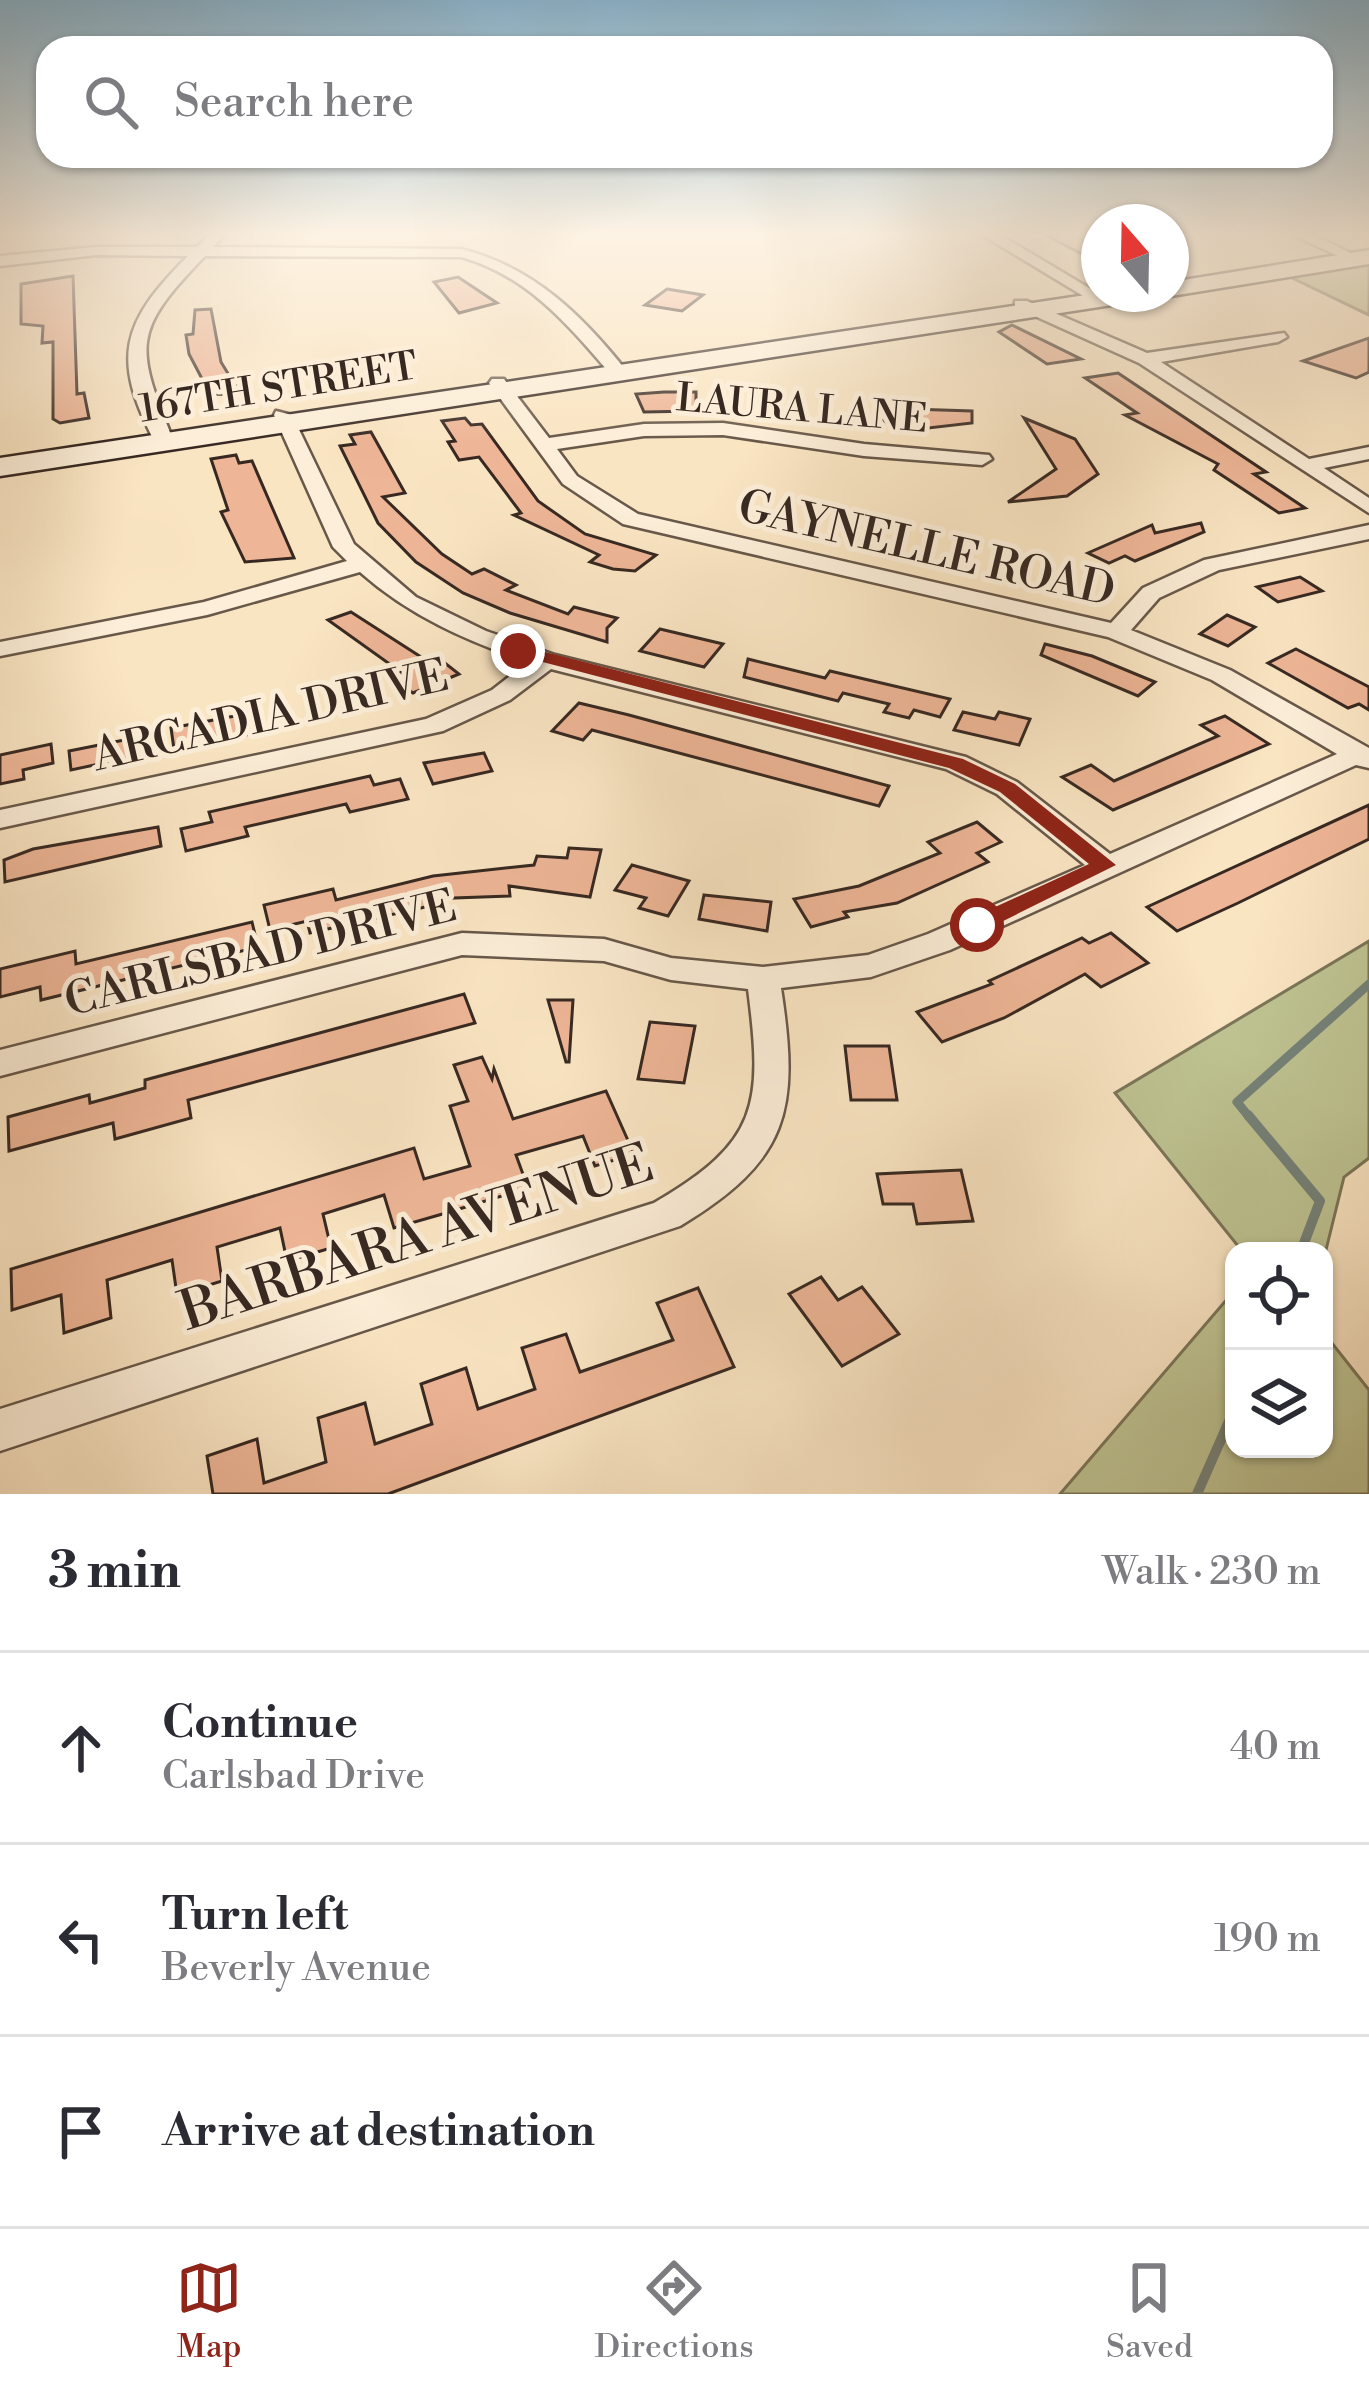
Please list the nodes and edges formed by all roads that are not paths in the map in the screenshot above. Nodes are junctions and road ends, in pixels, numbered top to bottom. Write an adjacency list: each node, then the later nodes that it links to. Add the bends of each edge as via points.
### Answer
1 (149, 303): 10 (street, via 133,362)
2 (554, 303): 7 (street)
3 (1055, 303): 4 (main road, 167TH STREET)
4 (1026, 308): 6 (street); 7 (main road, 167TH STREET)
5 (1278, 337): 6 (street)
6 (1144, 359): 15 (street)
7 (617, 370): 8 (main road, 167TH STREET)
8 (500, 387): 9 (main road, 167TH STREET); 11 (street, GAYNELLE ROAD)
9 (284, 420): 10 (main road, 167TH STREET); 19 (street, via 332,530)
10 (162, 438): 13 (main road, 167TH STREET); 16 (main road, 167TH STREET)
11 (545, 446): 14 (street, LAURA LANE, via 644,430 723,429); 20 (street, GAYNELLE ROAD, via 581,490 648,525)
12 (1369, 453): 15 (street)
13 (0, 458)
14 (982, 459)
15 (1308, 465): 17 (street)
16 (0, 467)
17 (1369, 507)
18 (1369, 532): 20 (street, via 1212,565 1151,593)
19 (361, 565): 21 (street, via 207,608); 22 (street, via 408,602)
20 (1116, 632): 23 (street, GAYNELLE ROAD, via 1221,675)
21 (0, 649)
22 (546, 660): 24 (street, ARCADIA DRIVE, via 502,695 434,724); 25 (street, via 956,764 1007,788)
23 (1364, 758): 25 (street, CARLSBAD DRIVE)
24 (0, 819)
25 (1105, 865): 26 (street, CARLSBAD DRIVE, via 906,955)
26 (764, 980): 27 (street, CARLSBAD DRIVE, via 671,969 604,950 462,944); 28 (street, BARBARA AVENUE, via 775,1094 767,1123 724,1180 698,1199)
27 (0, 1063)
28 (0, 1430)

